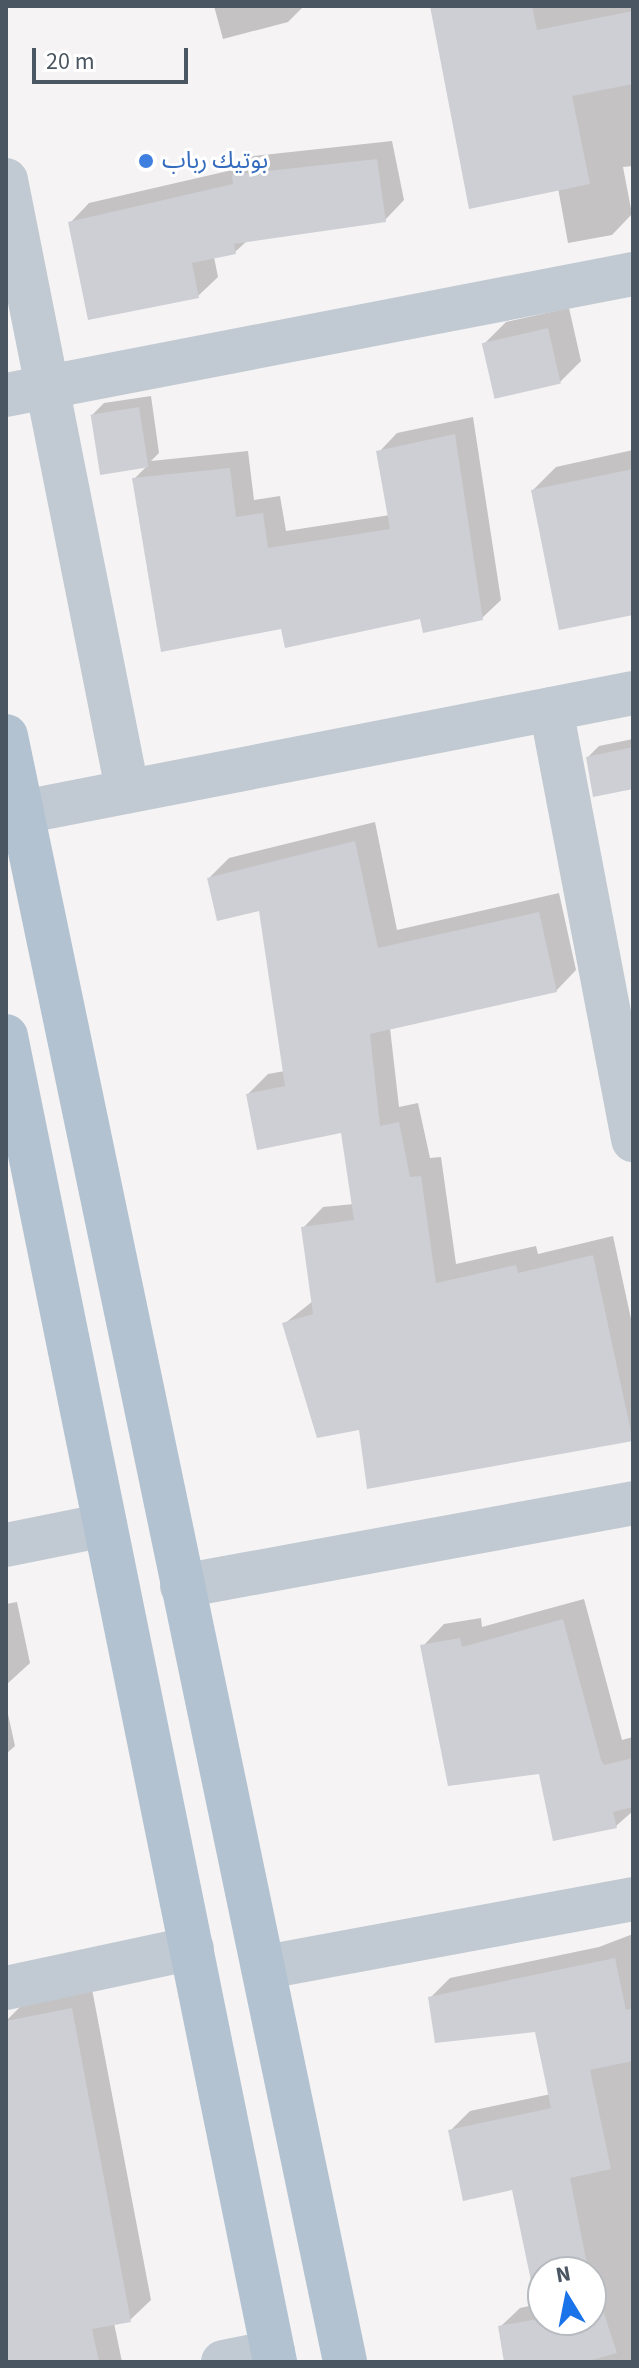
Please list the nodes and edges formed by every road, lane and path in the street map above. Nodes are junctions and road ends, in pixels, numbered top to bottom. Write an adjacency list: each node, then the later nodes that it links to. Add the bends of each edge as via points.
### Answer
1 (6, 180): 3 (street)
2 (633, 274): 3 (street)
3 (27, 391): 7 (street)
4 (633, 693): 5 (street)
5 (551, 709): 7 (street); 10 (street)
6 (6, 736): 8 (main road)
7 (127, 789): 8 (street)
8 (23, 812): 16 (main road)
9 (6, 1036): 11 (main road)
10 (628, 1092): 12 (street)
11 (13, 1102): 14 (main road)
12 (633, 1140)
13 (633, 1503): 16 (street)
14 (105, 1525): 15 (street); 18 (main road)
15 (6, 1545)
16 (182, 1586): 19 (main road)
17 (633, 1899): 19 (street)
18 (192, 1948): 20 (street); 21 (main road)
19 (266, 1967): 23 (main road)
20 (6, 1988)
21 (274, 2357): 22 (street)
22 (223, 2362)
23 (345, 2362)

